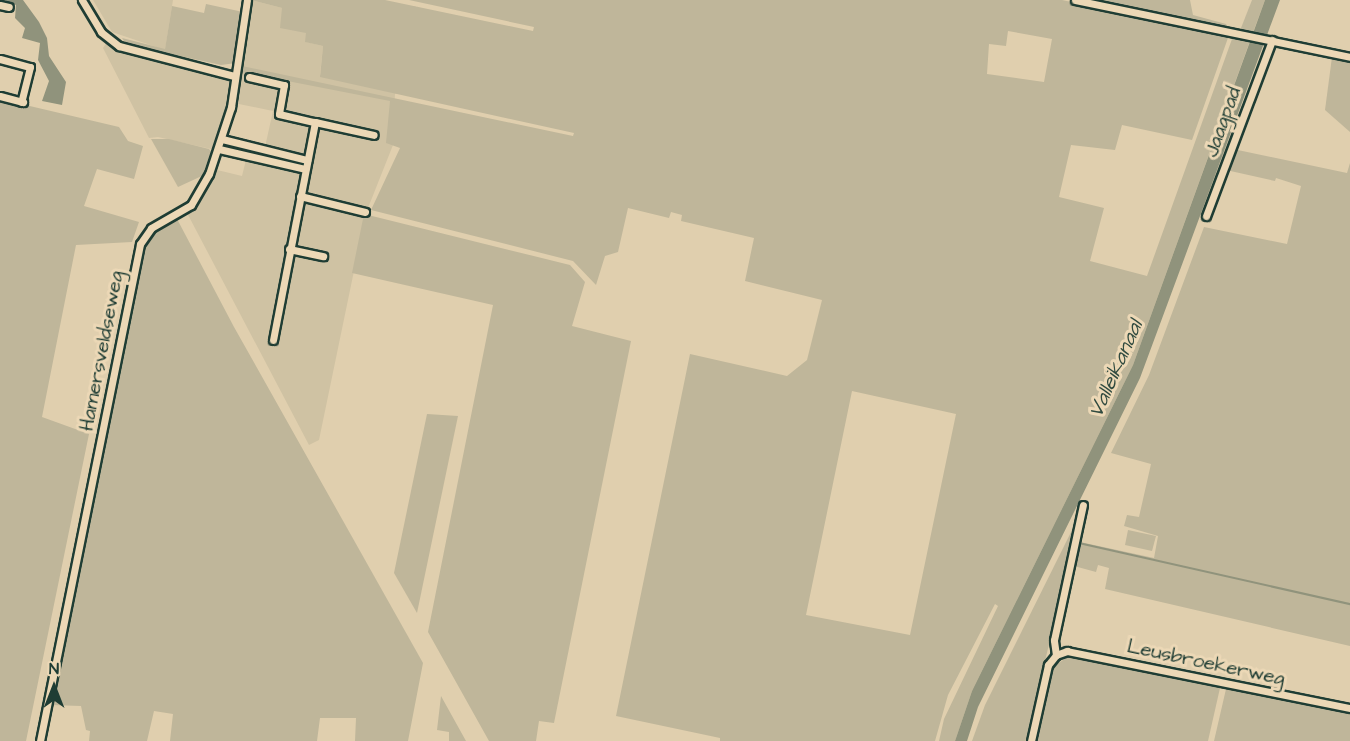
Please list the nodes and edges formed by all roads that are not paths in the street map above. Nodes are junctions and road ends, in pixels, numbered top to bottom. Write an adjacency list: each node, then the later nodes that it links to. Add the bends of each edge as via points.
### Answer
1 (82, 0): 9 (street, via 101,32 119,46)
2 (247, 0): 9 (street, Hamersveldseweg, via 238,74)
3 (1075, 0): 6 (street)
4 (0, 5): 5 (street)
5 (9, 7)
6 (1270, 40): 7 (street); 20 (street, Jaagpad)
7 (1350, 57)
8 (0, 59): 11 (street, via 30,67 22,102)
9 (234, 76): 14 (street, Hamersveldseweg, via 236,84)
10 (249, 77): 12 (street, via 284,85 279,114)
11 (0, 96)
12 (315, 122): 13 (street); 16 (street)
13 (374, 135)
14 (222, 139): 15 (street, Hamersveldseweg); 16 (street)
15 (219, 149): 17 (street); 27 (street, Hamersveldseweg, via 191,205 151,228 140,244)
16 (307, 160): 17 (street)
17 (305, 169): 18 (street)
18 (300, 196): 19 (street); 21 (street)
19 (365, 212)
20 (1206, 216)
21 (289, 249): 22 (street); 23 (street)
22 (323, 256)
23 (273, 340)
24 (1082, 507): 25 (street, via 1054,640)
25 (1056, 655): 26 (street, Leusbroekerweg, via 1070,651); 28 (street, via 1048,665)
26 (1350, 708)
27 (39, 741)
28 (1031, 741)

